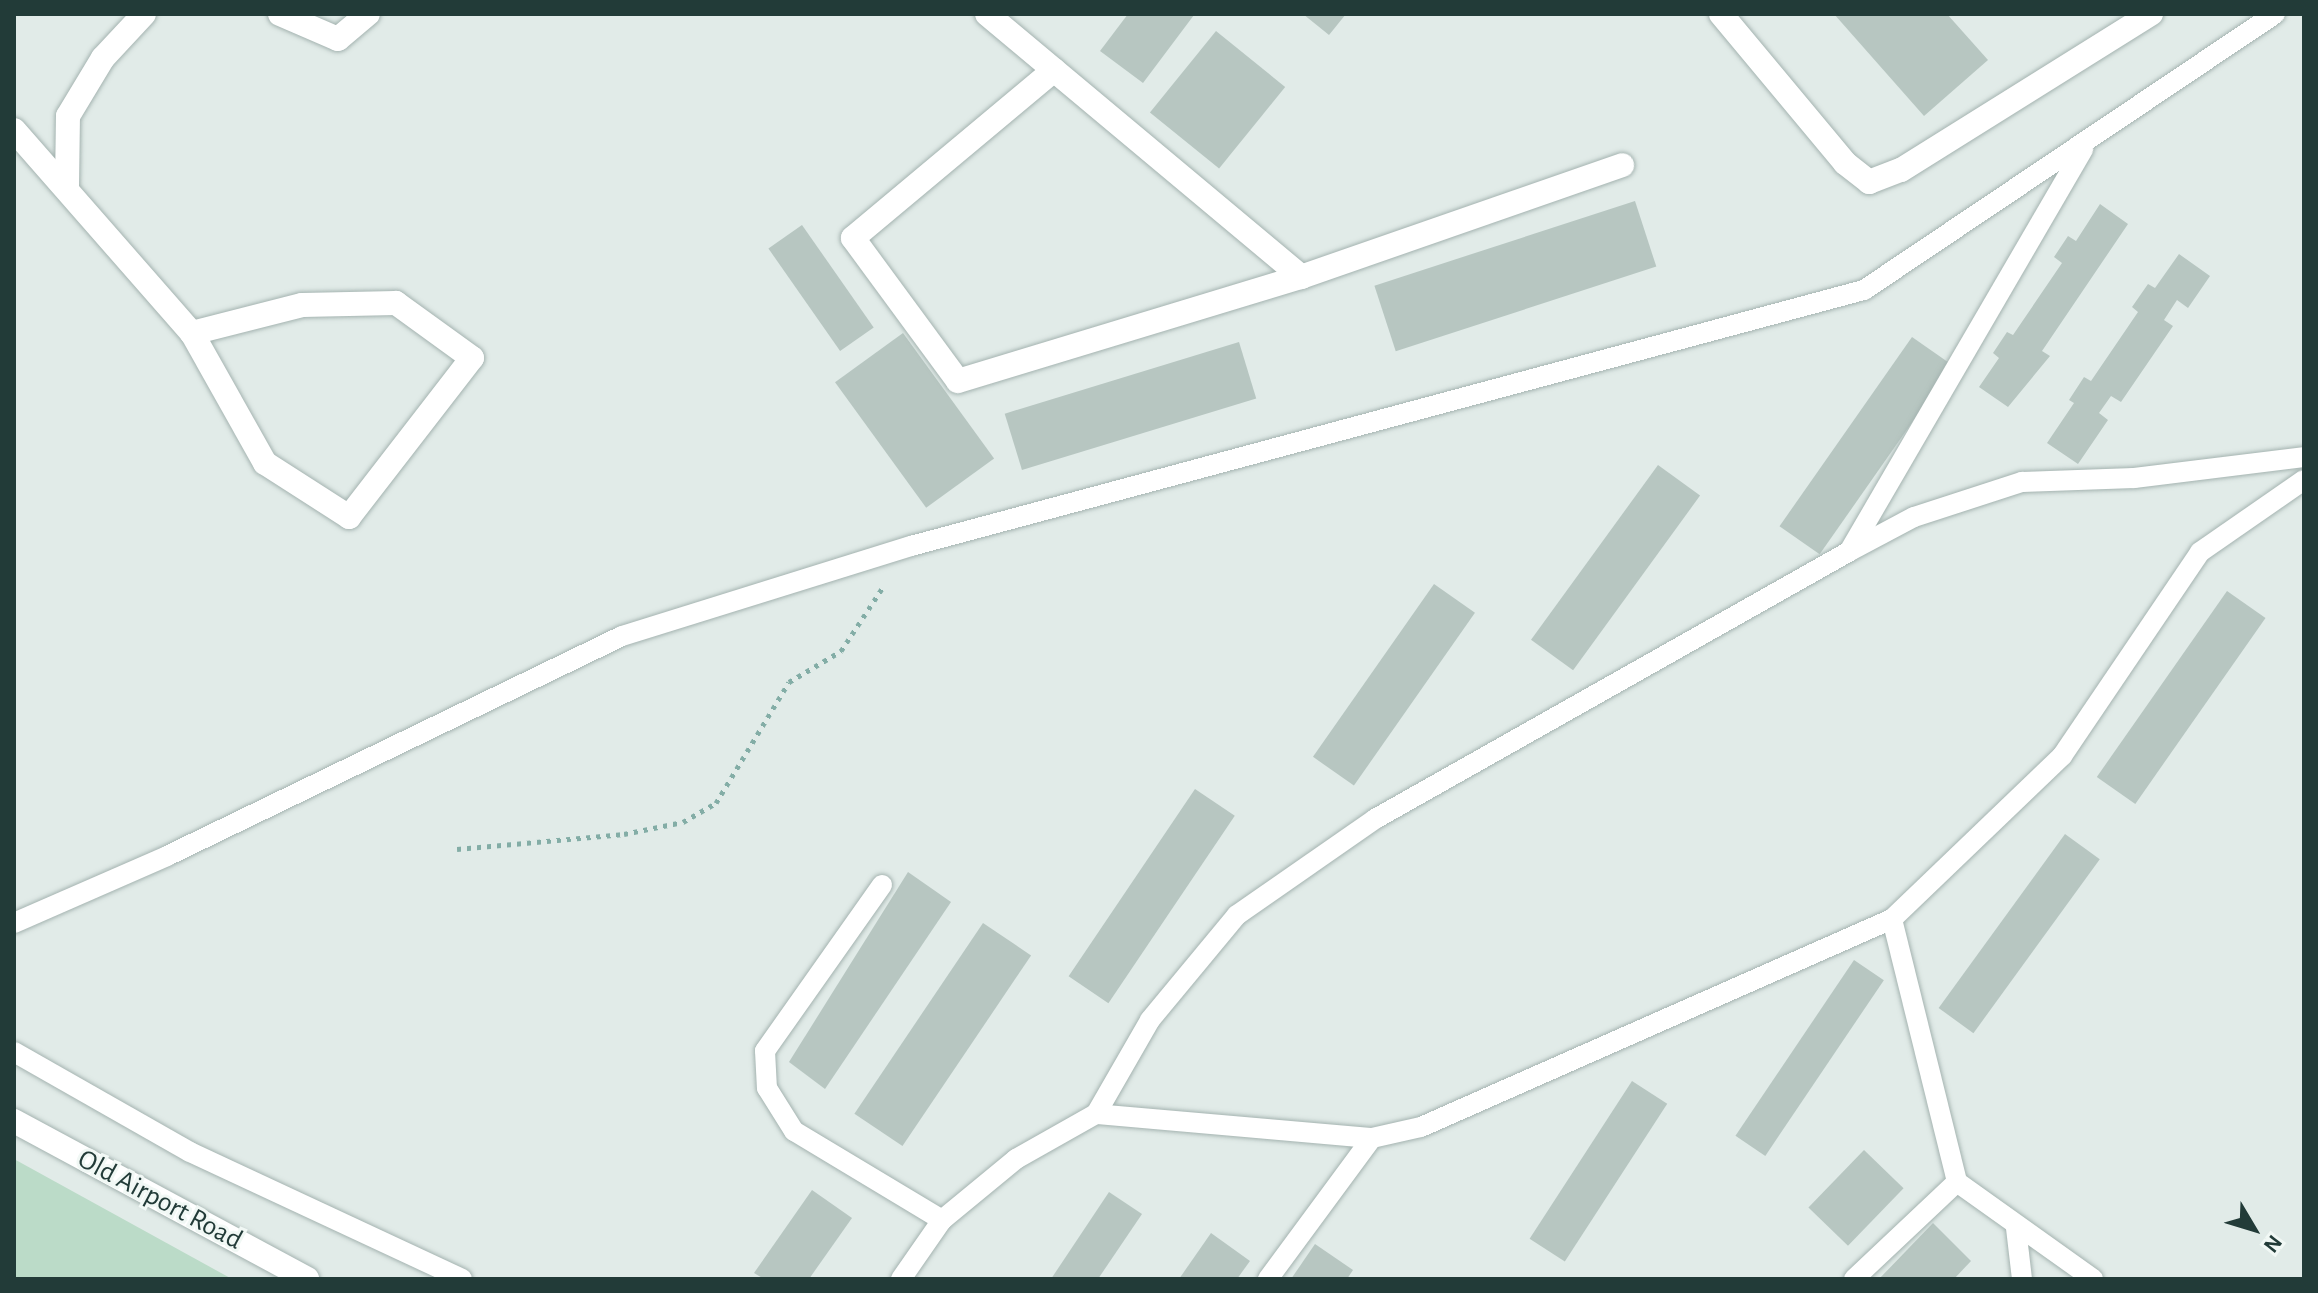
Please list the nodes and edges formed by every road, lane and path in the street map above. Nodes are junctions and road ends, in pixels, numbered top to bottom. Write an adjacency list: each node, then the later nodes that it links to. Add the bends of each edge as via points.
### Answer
1 (144, 14): 12 (street, via 103,58 68,116)
2 (280, 14): 3 (street, via 338,39)
3 (368, 14)
4 (987, 14): 8 (street)
5 (1721, 14): 6 (street, via 1845,163 1869,182 1901,170)
6 (2151, 14)
7 (2275, 14): 10 (lane, via 2177,76)
8 (1054, 70): 13 (street); 13 (street, via 853,238 958,381)
9 (14, 130): 12 (street)
10 (2085, 146): 17 (lane, via 1864,290); 18 (lane)
11 (1622, 165): 13 (street)
12 (67, 186): 14 (street)
13 (1301, 277)
14 (192, 333): 14 (street, via 265,463 349,517 472,358 396,303 302,305)
15 (2304, 457): 18 (lane, via 2134,478 2022,482 1914,517)
16 (2304, 480): 21 (lane, via 2200,552 2062,756)
17 (911, 546): 19 (path, via 841,651 789,682 716,803 683,822 624,834); 22 (lane, via 622,636 167,856)
18 (1850, 551): 24 (lane, via 1375,819 1237,915 1150,1020)
19 (457, 849)
20 (882, 885): 28 (lane, via 765,1051 767,1088 794,1131)
21 (1892, 919): 26 (lane, via 1421,1127); 27 (lane)
22 (14, 923)
23 (14, 1052): 31 (lane, via 190,1152)
24 (1096, 1114): 26 (lane); 28 (lane, via 1016,1159)
25 (14, 1121): 30 (street, Old Airport Road)
26 (1372, 1138): 33 (lane)
27 (1957, 1182): 29 (lane); 34 (lane)
28 (942, 1220): 32 (lane)
29 (2016, 1228): 35 (lane); 36 (lane)
30 (307, 1279)
31 (462, 1279)
32 (901, 1279)
33 (1268, 1279)
34 (1854, 1279)
35 (2022, 1279)
36 (2093, 1279)

